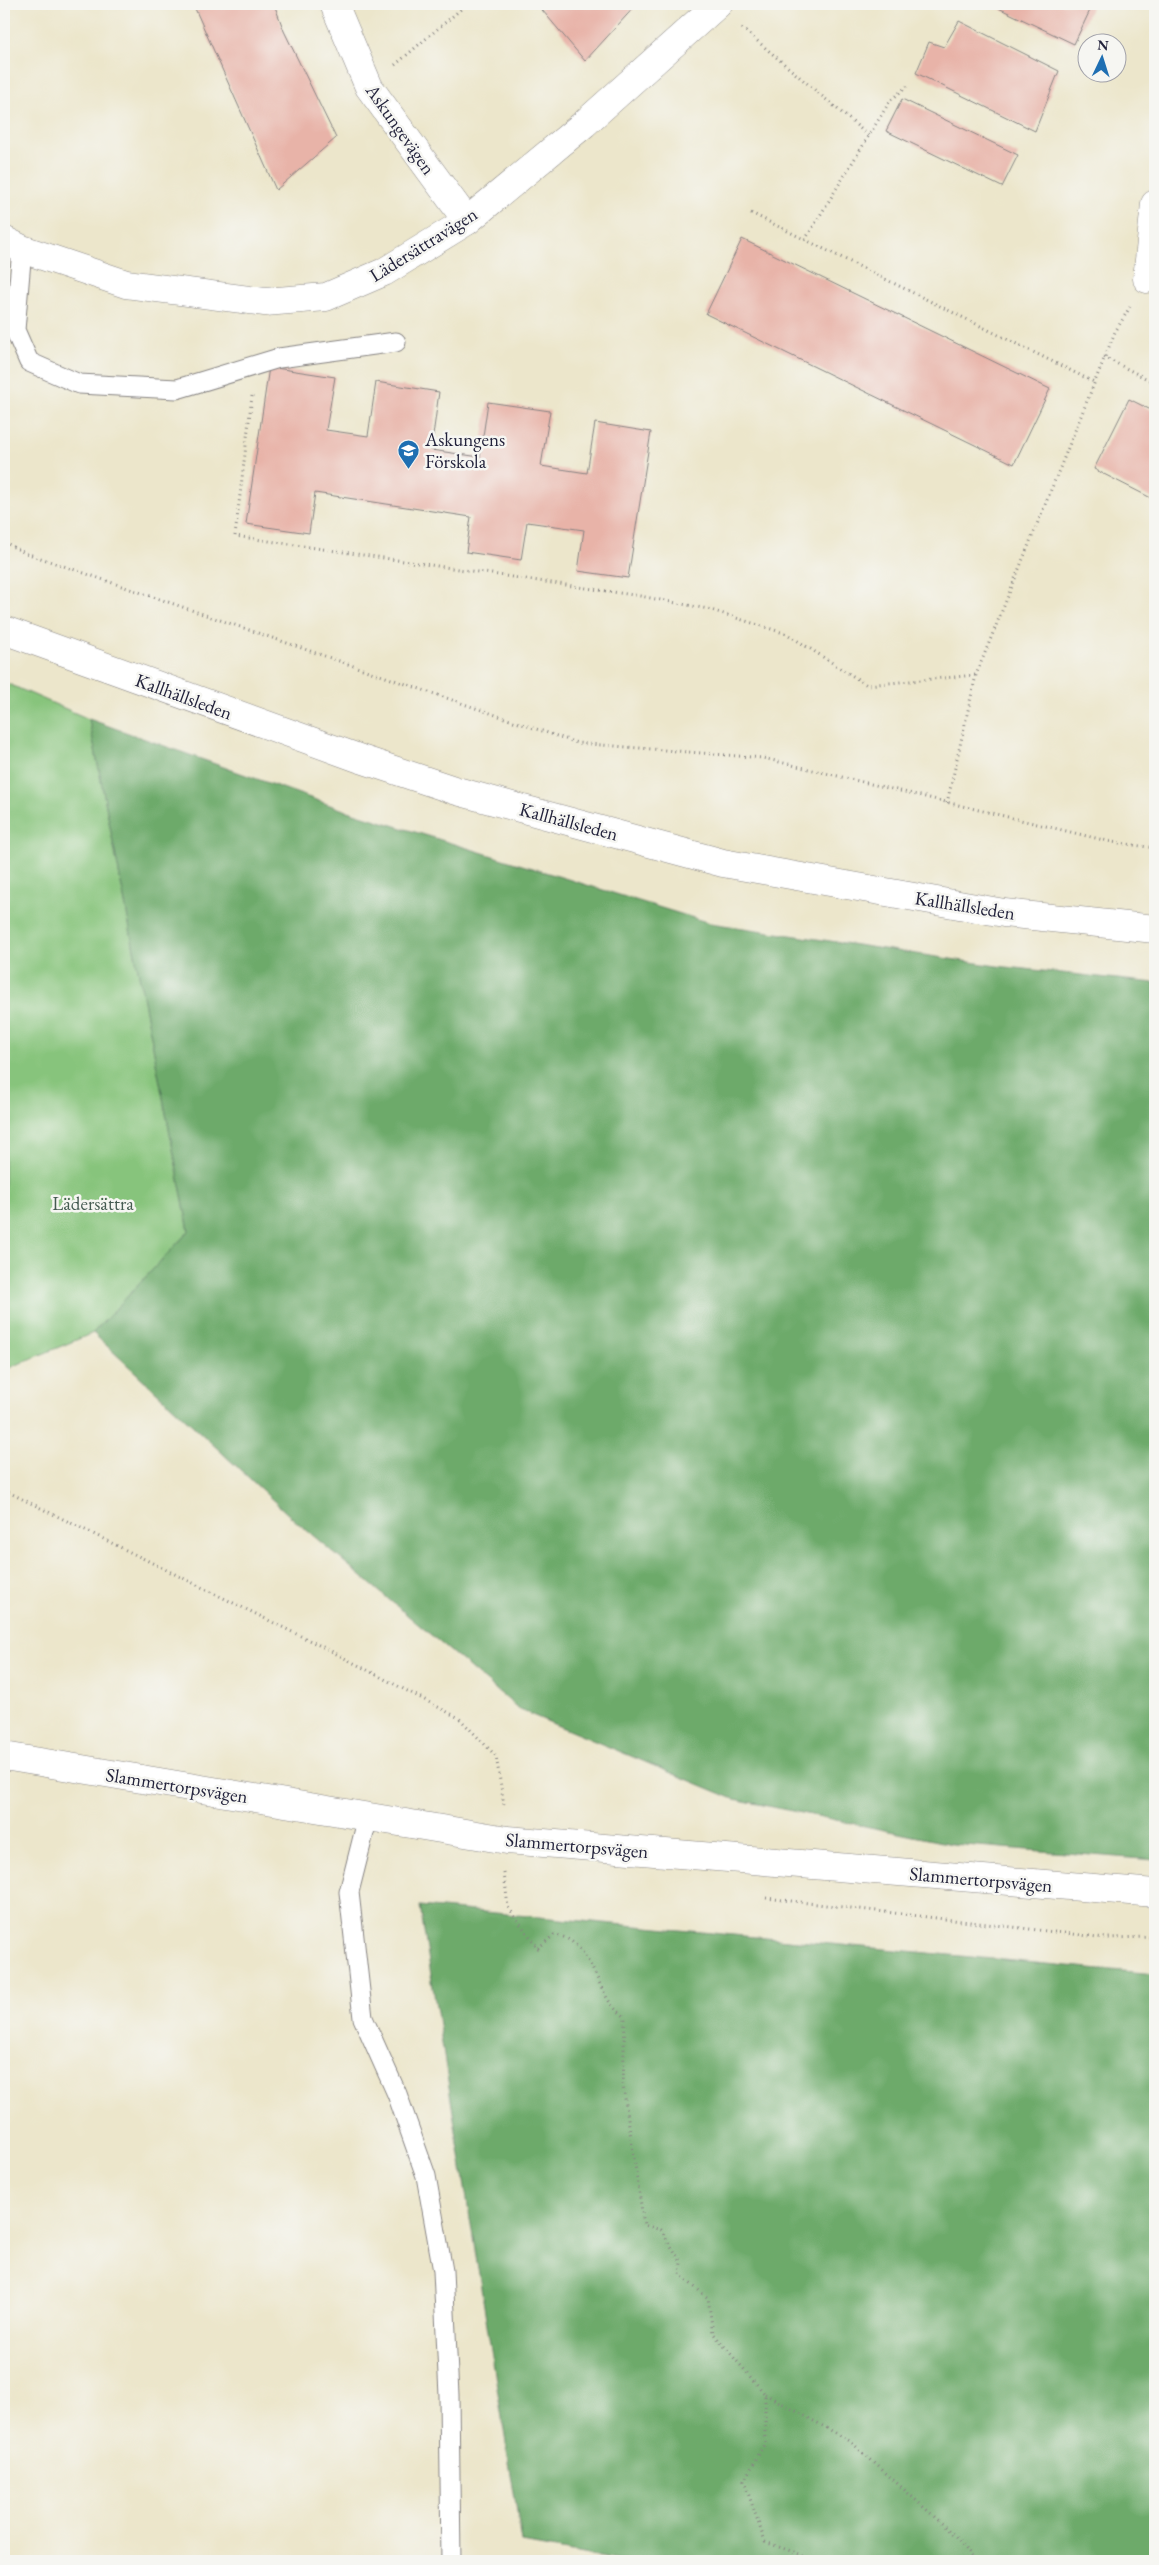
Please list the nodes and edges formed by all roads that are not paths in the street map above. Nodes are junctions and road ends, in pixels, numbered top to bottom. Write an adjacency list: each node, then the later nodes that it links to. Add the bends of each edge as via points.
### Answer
1 (334, 4): 4 (street, Askungevägen, via 369,87)
2 (712, 10): 4 (street, Lädersättravägen, via 584,124)
3 (1155, 204): 6 (street)
4 (467, 220): 5 (street, Lädersättravägen, via 384,272 326,297 265,302 126,284)
5 (13, 244): 7 (lane, via 15,330 29,362 79,384 177,390 279,358)
6 (1147, 279)
7 (396, 342)
8 (4, 630): 9 (street, Kallhällsleden, via 457,791 723,863 1004,913)
9 (1155, 929)
10 (4, 1756): 11 (street, Slammertorpsvägen)
11 (368, 1817): 12 (street, Slammertorpsvägen, via 507,1840); 13 (lane, via 349,1892 363,2018 397,2094 426,2176 443,2271)
12 (1155, 1893)
13 (452, 2561)

